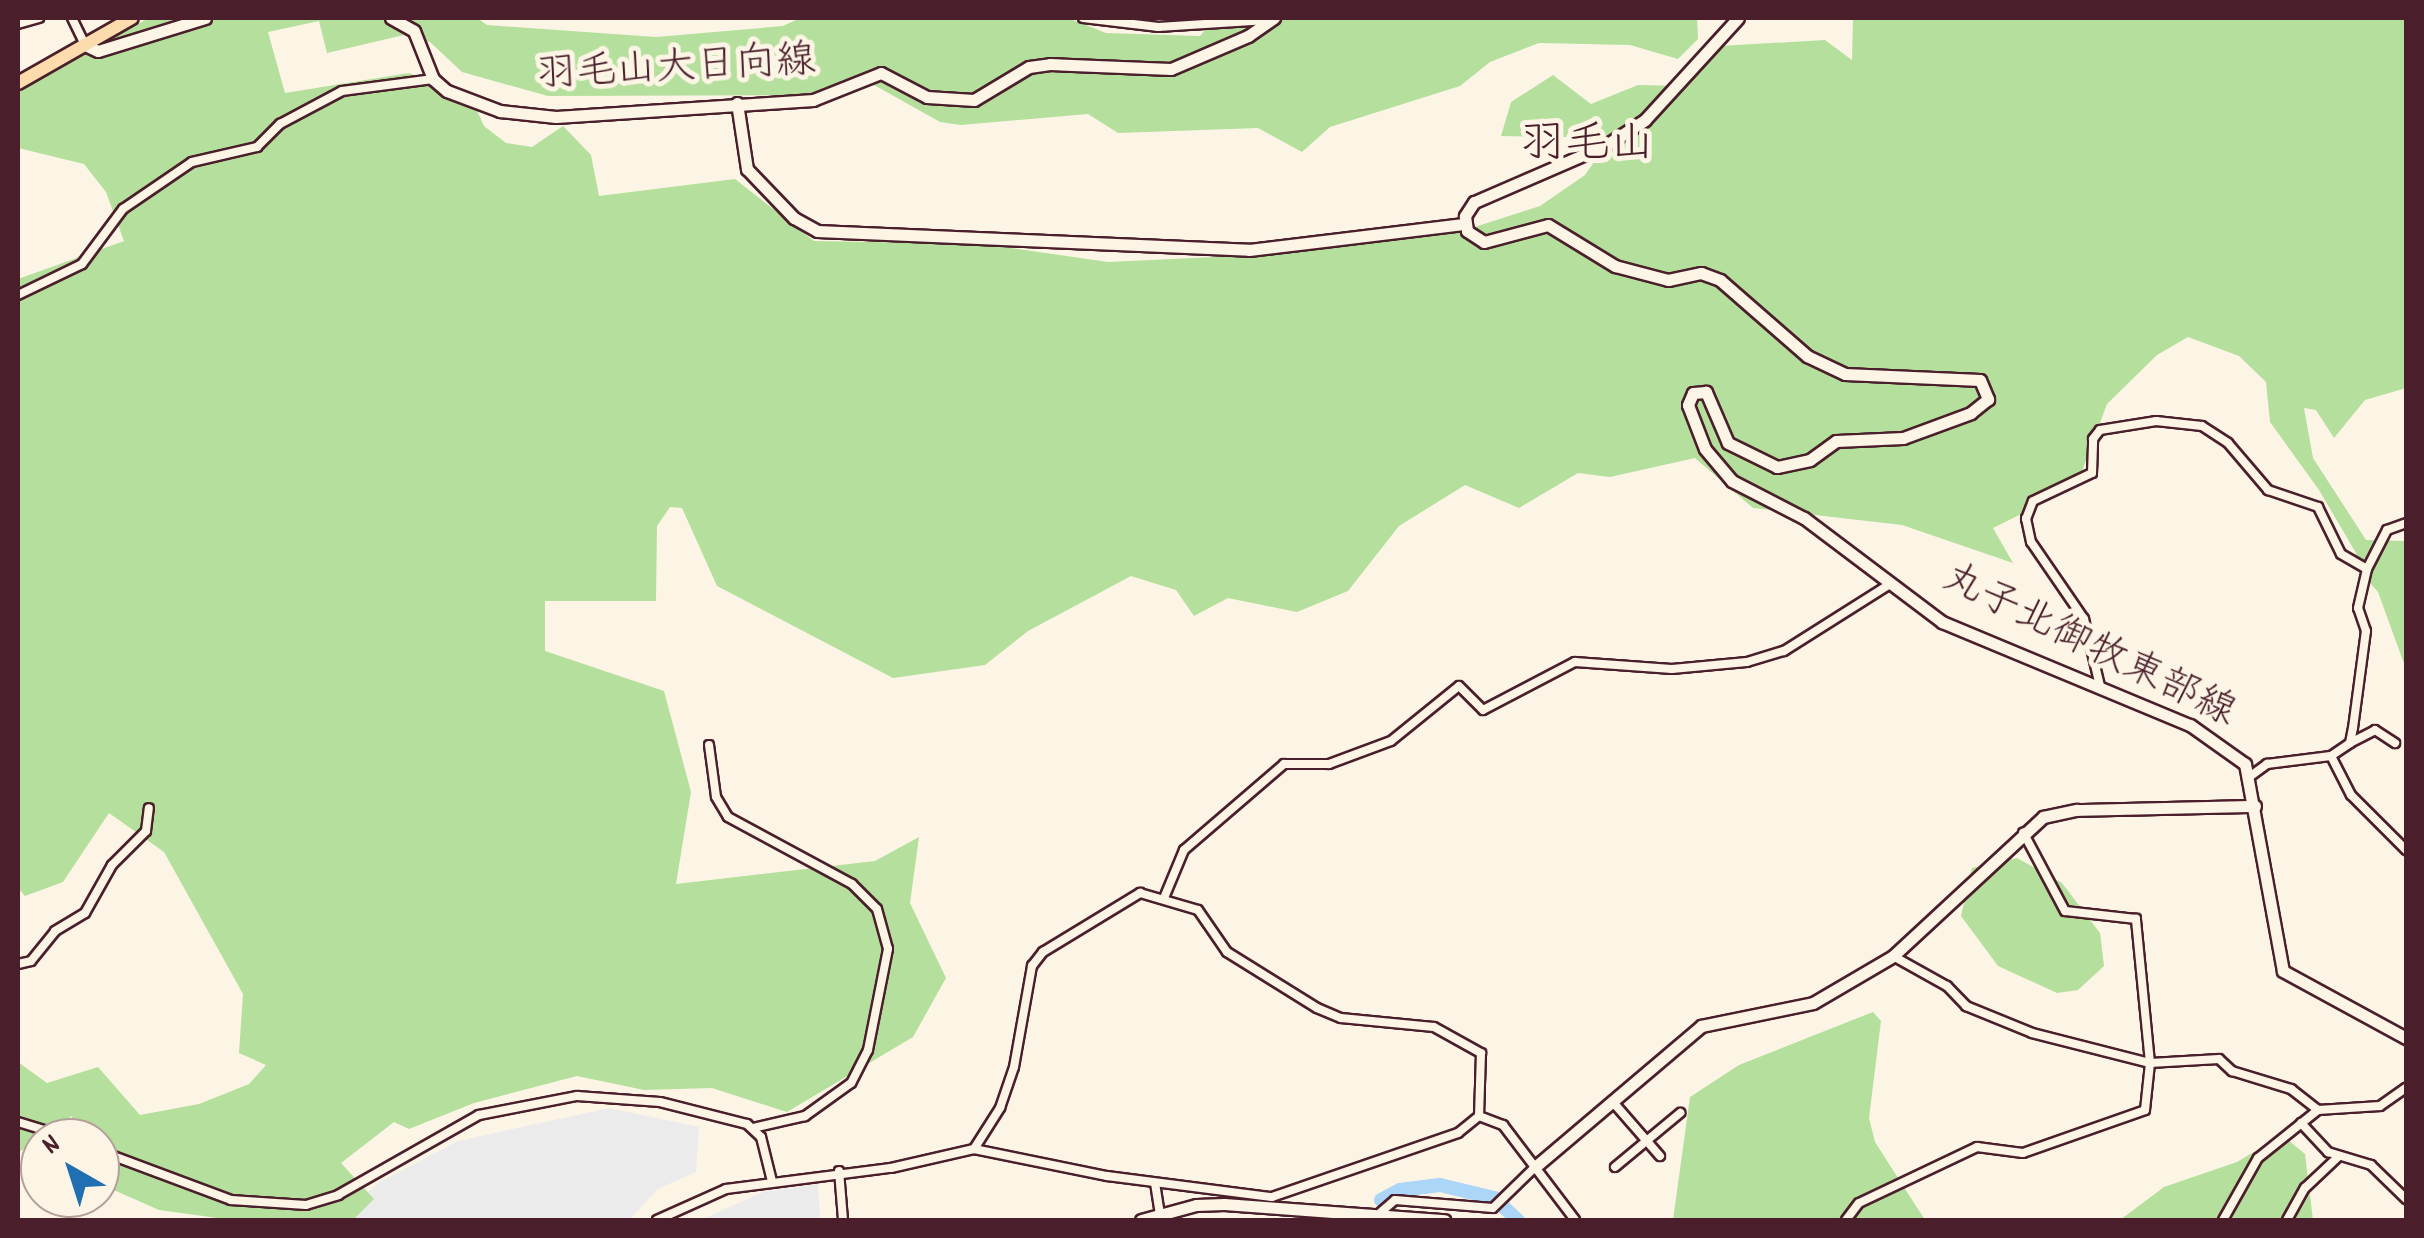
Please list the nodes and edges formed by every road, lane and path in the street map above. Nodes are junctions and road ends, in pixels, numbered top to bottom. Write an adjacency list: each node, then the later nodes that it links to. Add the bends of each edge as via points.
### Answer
1 (39, 18): 9 (street)
2 (72, 18): 10 (street)
3 (132, 18): 10 (main road)
4 (205, 18): 10 (main road, via 98,52)
5 (391, 18): 11 (main road, via 414,30)
6 (1083, 18): 7 (street, via 1158,27)
7 (1273, 18): 13 (main road, 羽毛山大日向線, via 1171,70 1050,64 1029,68 990,94 946,102 881,73 830,97)
8 (1738, 18): 14 (main road, via 1629,132 1474,202)
9 (18, 24)
10 (85, 45): 12 (main road)
11 (433, 79): 13 (main road, 羽毛山大日向線, via 447,92 500,111 556,117); 15 (street, via 342,91 280,124 257,147 192,162 123,210 82,264)
12 (18, 83)
13 (737, 103): 14 (main road, via 747,169 817,232 1250,250)
14 (1465, 224): 18 (main road, 丸子北御牧東部線, via 1470,236 1484,242 1548,225 1614,266 1668,280 1701,274 1720,280 1807,356 1844,374 1980,380 1988,399 1970,413 1903,438 1836,442 1810,460 1777,467 1728,442 1706,392 1690,397 1698,435 1724,474 1804,518)
15 (18, 294)
16 (2406, 523): 17 (street, via 2387,530)
17 (2368, 569): 19 (street, via 2342,554 2318,507 2268,490 2228,444 2202,426 2156,421 2100,430 2093,438 2092,473 2033,502 2026,519 2030,542 2084,619); 20 (street, via 2358,608 2366,631)
18 (1890, 584): 19 (main road, 丸子北御牧東部線, via 1957,631); 29 (street, via 1784,651 1748,662 1672,669 1575,662 1483,710 1459,686 1390,742 1328,764 1284,764 1184,850)
19 (2100, 686): 24 (main road, 丸子北御牧東部線, via 2209,736)
20 (2350, 743): 21 (street, via 2376,730); 23 (street)
21 (2395, 743)
22 (709, 745): 40 (street, via 716,797 728,817 852,884 877,909 888,948 868,1050 851,1083 805,1116)
23 (2331, 756): 24 (street, via 2267,764); 28 (street, via 2351,795)
24 (2252, 775): 25 (main road, 丸子北御牧東部線)
25 (2255, 806): 27 (main road, via 2076,810 2044,817); 32 (main road, 丸子北御牧東部線, via 2283,970)
26 (149, 808): 31 (street, via 146,831 112,865 86,913 55,931 32,960)
27 (2023, 832): 30 (main road, via 1931,927); 33 (street, via 2066,911 2136,919)
28 (2406, 850)
29 (1164, 898): 38 (street, via 1198,910 1228,952 1317,1008 1341,1018 1434,1027 1481,1052); 42 (street, via 1140,893 1121,900 1032,966 1014,1067 1000,1108)
30 (1893, 956): 33 (street, via 1948,986 1966,1006 2032,1034); 35 (main road, via 1813,1003 1702,1026)
31 (18, 964)
32 (2406, 1038)
33 (2150, 1063): 36 (street, via 2219,1059 2232,1072 2291,1089); 59 (street, via 2150,1100 2133,1119 2023,1154 1977,1147 1859,1203)
34 (2406, 1088): 36 (street, via 2380,1106)
35 (1612, 1102): 41 (street); 46 (main road)
36 (2318, 1110): 39 (street)
37 (1680, 1112): 41 (street)
38 (1479, 1116): 46 (street, via 1503,1125); 50 (street, via 1458,1133 1272,1197)
39 (2301, 1122): 44 (street); 60 (street, via 2258,1158)
40 (754, 1128): 45 (street, via 660,1102 549,1097 479,1116 338,1195 306,1205 231,1200); 49 (street)
41 (1647, 1141): 43 (street); 47 (street)
42 (974, 1149): 48 (street); 50 (street)
43 (1660, 1156)
44 (2338, 1157): 51 (street, via 2370,1165); 61 (street, via 2305,1188)
45 (120, 1158)
46 (1534, 1167): 52 (street, via 1483,1211 1444,1199 1395,1200); 58 (street)
47 (1615, 1168)
48 (839, 1171): 49 (street); 55 (street)
49 (772, 1181): 54 (street, via 705,1194)
50 (1155, 1182): 53 (street)
51 (2406, 1199)
52 (1381, 1212): 53 (main road, via 1196,1204); 57 (main road)
53 (1160, 1214): 56 (main road)
54 (657, 1220)
55 (843, 1220)
56 (1141, 1220)
57 (1444, 1220)
58 (1575, 1220)
59 (1846, 1220)
60 (2223, 1220)
61 (2286, 1220)

